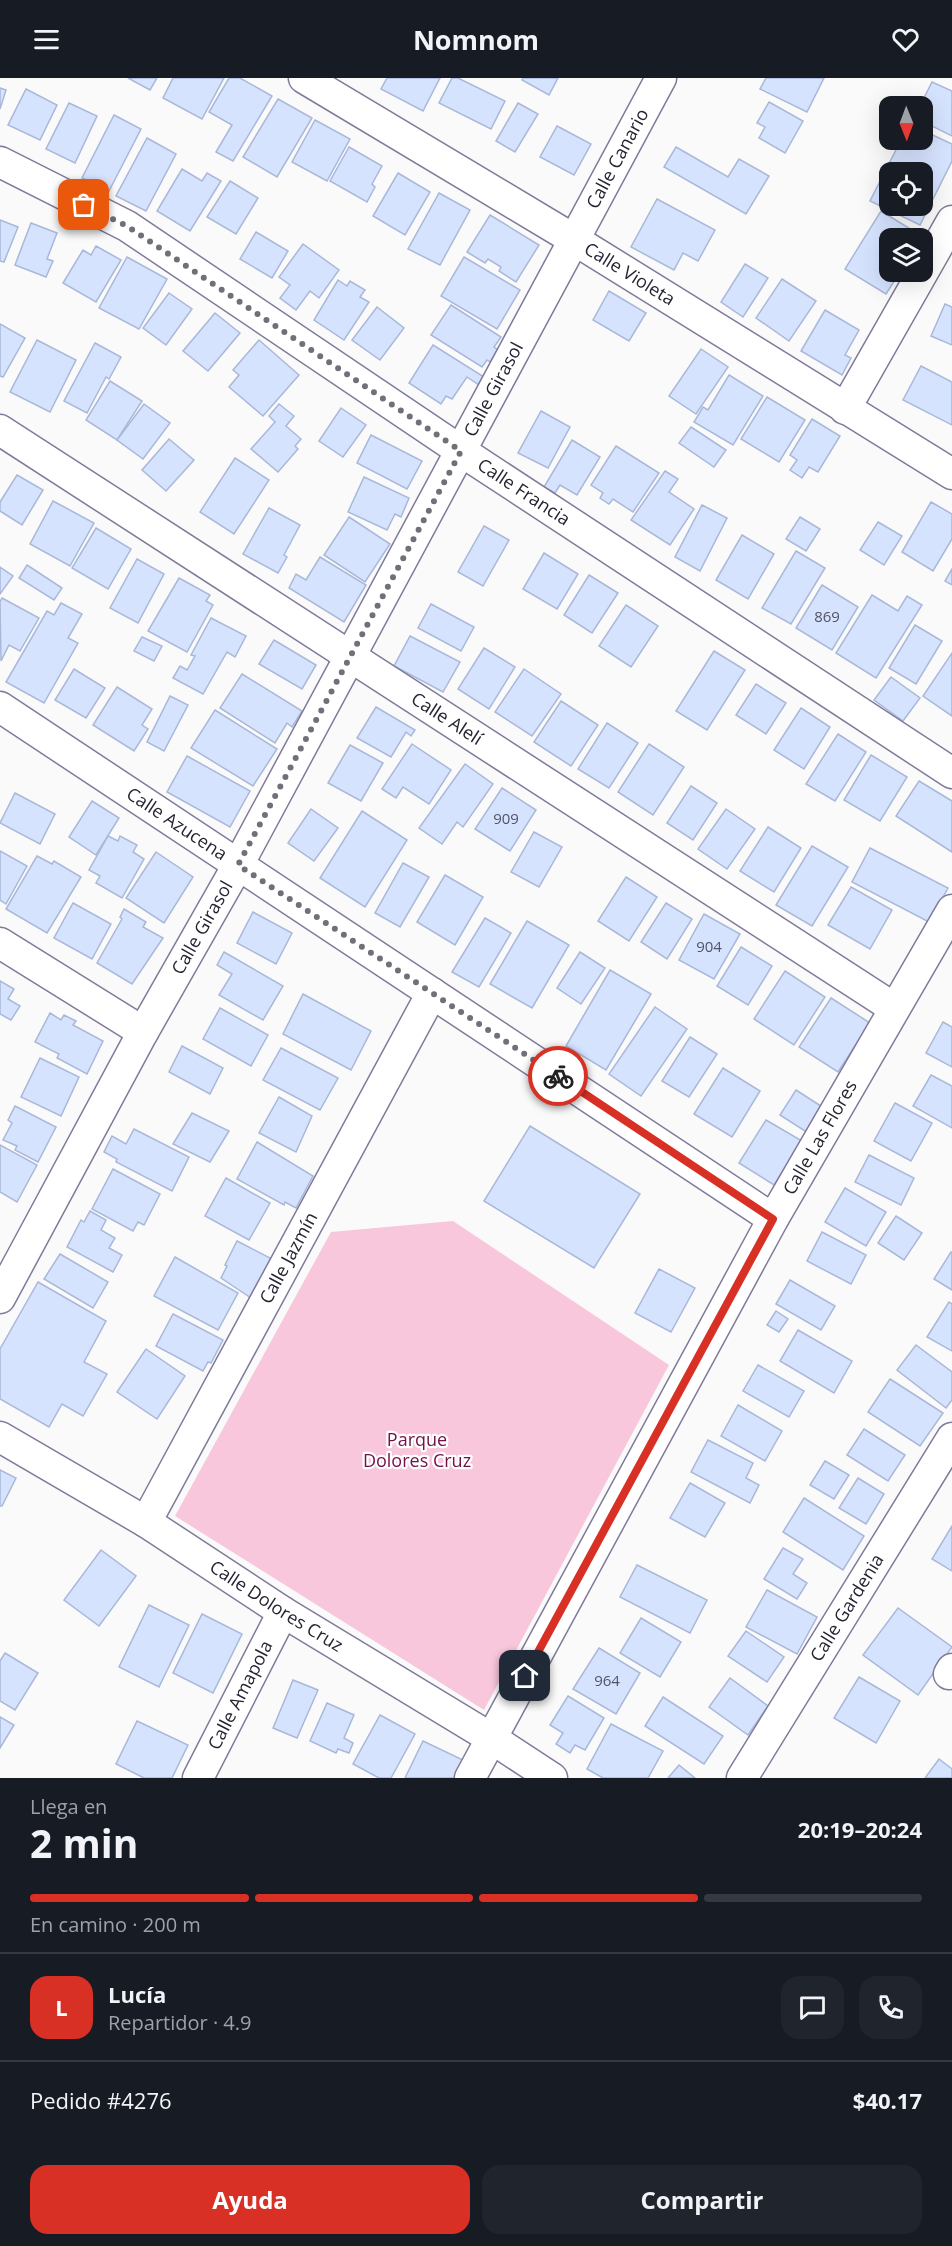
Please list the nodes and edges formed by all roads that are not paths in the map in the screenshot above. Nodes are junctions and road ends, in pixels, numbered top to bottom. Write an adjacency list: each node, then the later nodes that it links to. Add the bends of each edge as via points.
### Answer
1 (304, 78): 3 (street, Calle Violeta)
2 (662, 78): 6 (street, Calle Canario)
3 (349, 89): 6 (street, Calle Violeta)
4 (0, 162): 9 (street, Calle Francia, via 127,226)
5 (952, 221): 7 (street)
6 (573, 239): 7 (street, Calle Violeta); 9 (street, Calle Girasol)
7 (845, 409): 10 (street, Calle Violeta)
8 (0, 430): 11 (street, Calle Alelí)
9 (461, 451): 11 (street, Calle Girasol); 13 (street, Calle Francia)
10 (952, 474)
11 (349, 657): 14 (street, Calle Girasol); 18 (street, Calle Alelí)
12 (0, 707): 14 (street, Calle Azucena)
13 (952, 773)
14 (238, 865): 17 (street, Calle Azucena); 19 (street, Calle Girasol)
15 (952, 910): 18 (street, Calle Las Flores)
16 (0, 944): 19 (street)
17 (432, 993): 20 (street, Calle Azucena); 24 (street, Calle Jazmín)
18 (894, 1008): 20 (street, Calle Las Flores)
19 (143, 1032): 21 (street, Calle Girasol)
20 (773, 1219): 26 (street, Calle Las Flores)
21 (0, 1298)
22 (0, 1437): 24 (street, Calle Dolores Cruz)
23 (952, 1438): 30 (street, Calle Gardenia)
24 (146, 1522): 25 (street, Calle Dolores Cruz)
25 (283, 1612): 26 (street, Calle Dolores Cruz); 27 (street, Calle Amapola)
26 (491, 1738): 28 (street, Calle Las Flores); 29 (street, Calle Dolores Cruz)
27 (198, 1778)
28 (470, 1778)
29 (552, 1778)
30 (742, 1778)

